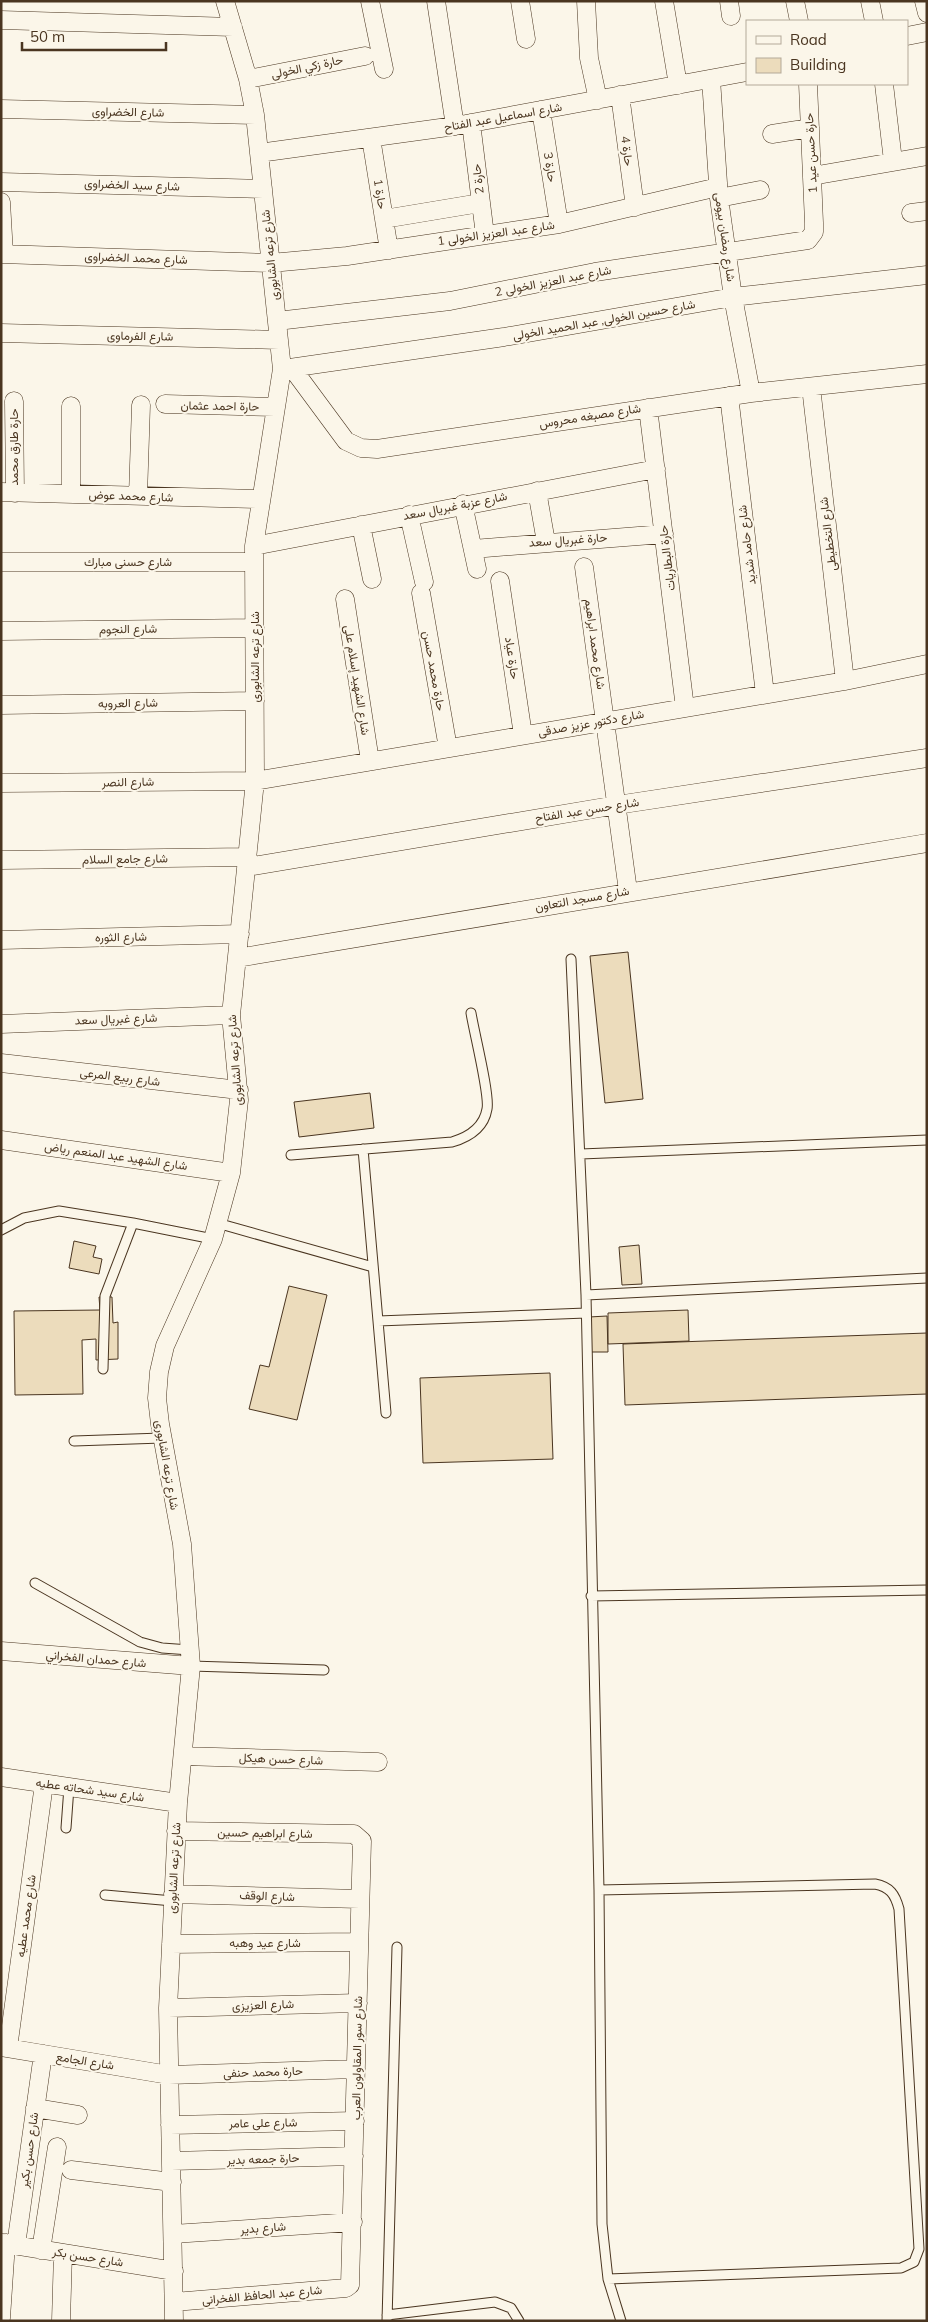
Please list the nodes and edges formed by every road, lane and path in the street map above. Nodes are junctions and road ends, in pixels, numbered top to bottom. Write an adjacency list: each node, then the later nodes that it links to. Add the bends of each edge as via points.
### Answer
1 (225, 1): 14 (street, شارع ترعه الشابورى)
2 (370, 1): 19 (street)
3 (436, 1): 31 (street, حارة 2)
4 (520, 1): 17 (street)
5 (586, 1): 27 (street, via 589,58)
6 (664, 1): 23 (street)
7 (795, 1): 12 (street)
8 (870, 1): 13 (street)
9 (924, 1): 10 (street)
10 (927, 13)
11 (1, 20): 14 (street)
12 (799, 20)
13 (874, 20)
14 (232, 28): 22 (street, شارع ترعه الشابورى)
15 (927, 32): 16 (street)
16 (908, 36)
17 (526, 39)
18 (365, 56): 22 (street, حارة زكي الخولى)
19 (384, 70)
20 (746, 72): 21 (street, شارع اسماعيل عبد الفتاح)
21 (711, 79): 23 (street, شارع اسماعيل عبد الفتاح); 42 (street, شارع رمضان بيومى)
22 (248, 80): 30 (street, شارع ترعه الشابورى)
23 (678, 85): 26 (street, شارع اسماعيل عبد الفتاح)
24 (808, 85): 32 (street, حارة حسن عيد 1)
25 (884, 85): 37 (street)
26 (620, 95): 27 (street, شارع اسماعيل عبد الفتاح); 45 (street, حارة 4)
27 (598, 100): 29 (street, شارع اسماعيل عبد الفتاح)
28 (1, 109): 30 (street, شارع الخضراوى)
29 (540, 110): 31 (street, شارع اسماعيل عبد الفتاح); 48 (street, حارة 3)
30 (254, 115): 35 (street, شارع ترعه الشابورى)
31 (463, 125): 34 (street, شارع اسماعيل عبد الفتاح); 44 (street, حارة 2)
32 (810, 128): 33 (street); 38 (street, حارة حسن عيد 1)
33 (772, 134)
34 (371, 138): 35 (street, شارع اسماعيل عبد الفتاح); 46 (street, حارة 1)
35 (259, 153): 40 (street, شارع ترعه الشابورى)
36 (927, 156): 37 (street)
37 (893, 161): 38 (street)
38 (812, 176): 47 (street, حارة حسن عيد 1)
39 (1, 182): 40 (street, شارع سيد الخضراوى)
40 (262, 189): 53 (street, شارع ترعه الشابورى)
41 (760, 190): 42 (street, شارع عبد العزيز الخولى 1)
42 (719, 192): 45 (street, شارع عبد العزيز الخولى 1); 51 (street, شارع رمضان بيومى)
43 (1, 202): 52 (street)
44 (480, 203): 46 (street); 49 (street, حارة 2)
45 (635, 207): 48 (street, شارع عبد العزيز الخولى 1)
46 (384, 219): 50 (street, حارة 1)
47 (814, 223): 51 (street, شارع عبد العزيز الخولى 2, via 814,232 808,240)
48 (559, 224): 49 (street, شارع عبد العزيز الخولى 1)
49 (484, 235): 50 (street, شارع عبد العزيز الخولى 1)
50 (389, 250): 53 (street, شارع عبد العزيز الخولى 1)
51 (726, 252): 55 (street, شارع رمضان بيومى); 56 (street, شارع عبد العزيز الخولى 2, via 595,272 450,301)
52 (2, 254): 53 (street, شارع محمد الخضراوى)
53 (271, 263): 56 (street, شارع ترعه الشابورى)
54 (927, 275): 55 (street, شارع حسين الخولى, عبد الحميد الخولى)
55 (733, 298): 59 (street, شارع حسين الخولى, عبد الحميد الخولى, via 504,337); 62 (street, شارع رمضان بيومى)
56 (277, 321): 58 (street, شارع ترعه الشابورى)
57 (1, 333): 58 (street, شارع الفرماوى)
58 (279, 340): 59 (street, شارع ترعه الشابورى)
59 (287, 368): 68 (street, شارع ترعه الشابورى); 69 (street, شارع مصبغه محروس, via 346,441 361,448 387,447)
60 (927, 374): 61 (street, شارع مصبغه محروس)
61 (811, 386): 62 (street, شارع مصبغه محروس); 92 (street, شارع التخطيطى)
62 (751, 393): 63 (street, شارع مصبغه محروس)
63 (729, 396): 69 (street, شارع مصبغه محروس); 93 (street, شارع حامد شديد)
64 (14, 401): 72 (street, حارة طارق محمد)
65 (165, 404): 68 (street, حارة احمد عثمان)
66 (141, 405): 74 (street)
67 (71, 406): 73 (street)
68 (275, 407): 75 (street, شارع ترعه الشابورى)
69 (648, 408): 70 (street, حارة البطاريات)
70 (656, 469): 71 (street, شارع عزبة غبريال سعد); 79 (street, حارة البطاريات)
71 (537, 491): 76 (street, شارع عزبة غبريال سعد); 80 (street)
72 (8, 493): 73 (street, شارع محمد عوض)
73 (71, 494): 74 (street, شارع محمد عوض)
74 (138, 496): 75 (street, شارع محمد عوض)
75 (260, 500): 82 (street, شارع ترعه الشابورى)
76 (463, 504): 77 (street, شارع عزبة غبريال سعد); 81 (street)
77 (409, 515): 78 (street, شارع عزبة غبريال سعد); 99 (street, حارة محمد حسن)
78 (361, 524): 82 (street, شارع عزبة غبريال سعد); 86 (street)
79 (664, 534): 80 (street, حارة غبريال سعد); 96 (street, حارة البطاريات)
80 (546, 542): 81 (street, حارة غبريال سعد)
81 (473, 549): 85 (street)
82 (254, 554): 83 (street, شارع حسنى مبارك); 89 (street, شارع ترعه الشابورى)
83 (1, 562)
84 (584, 567): 97 (street, شارع محمد ابراهيم)
85 (477, 568)
86 (372, 579)
87 (500, 581): 98 (street, حارة عياد)
88 (345, 599): 101 (street, شارع الشهيد إسلام على)
89 (255, 628): 90 (street, شارع النجوم); 94 (street, شارع ترعه الشابورى)
90 (1, 631)
91 (927, 664): 92 (street, شارع دكتور عزيز صدقى)
92 (845, 681): 93 (street, شارع دكتور عزيز صدقى)
93 (765, 694): 96 (street, شارع دكتور عزيز صدقى)
94 (255, 700): 95 (street, شارع العروبه); 102 (street, شارع ترعه الشابورى)
95 (1, 705)
96 (684, 708): 97 (street, شارع دكتور عزيز صدقى)
97 (606, 721): 98 (street, شارع دكتور عزيز صدقى); 104 (street, شارع محمد ابراهيم)
98 (523, 735): 99 (street, شارع دكتور عزيز صدقى)
99 (448, 748): 101 (street, شارع دكتور عزيز صدقى)
100 (927, 758): 104 (street, شارع حسن عبد الفتاح)
101 (370, 762): 102 (street, شارع دكتور عزيز صدقى)
102 (255, 781): 103 (street, شارع النصر); 107 (street, شارع ترعه الشابورى)
103 (1, 783)
104 (617, 805): 107 (street, شارع حسن عبد الفتاح); 108 (street, شارع محمد ابراهيم)
105 (927, 843): 108 (street, شارع مسجد التعاون)
106 (1, 860): 107 (street, شارع جامع السلام)
107 (248, 862): 109 (street, شارع ترعه الشابورى)
108 (628, 891): 111 (street, شارع مسجد التعاون)
109 (240, 934): 110 (street, شارع الثوره); 111 (street, شارع ترعه الشابورى)
110 (1, 940)
111 (237, 958): 114 (street, شارع ترعه الشابورى)
112 (571, 960): 121 (lane)
113 (471, 1013): 120 (lane, via 488,1106 477,1129 452,1142)
114 (231, 1015): 115 (street, شارع غبريال سعد); 117 (street, شارع ترعه الشابورى)
115 (1, 1024)
116 (1, 1063): 117 (street, شارع ربيع المرعى)
117 (239, 1090): 123 (street, شارع ترعه الشابورى)
118 (1, 1140): 123 (street, شارع الشهيد عبد المنعم رياض)
119 (927, 1140): 121 (lane)
120 (363, 1149): 122 (lane); 127 (lane)
121 (581, 1154): 129 (lane)
122 (291, 1155)
123 (230, 1173): 126 (street, شارع ترعه الشابورى)
124 (133, 1223): 125 (lane, via 58,1211 24,1218); 126 (lane); 132 (lane, via 105,1296)
125 (1, 1230)
126 (215, 1231): 127 (lane); 134 (street, شارع ترعه الشابورى, via 165,1346 157,1398)
127 (373, 1267): 131 (lane)
128 (927, 1278): 129 (lane)
129 (586, 1295): 130 (lane)
130 (586, 1313): 131 (lane); 138 (lane)
131 (378, 1322): 133 (lane)
132 (103, 1369)
133 (386, 1413)
134 (162, 1438): 135 (lane); 140 (street, شارع ترعه الشابورى, via 182,1544)
135 (74, 1441)
136 (36, 1583): 140 (lane, via 147,1645)
137 (927, 1590): 138 (lane)
138 (591, 1596): 151 (lane)
139 (1, 1651): 140 (street, شارع حمدان الفخراني)
140 (190, 1658): 141 (lane); 142 (street, شارع ترعه الشابورى)
141 (324, 1670)
142 (183, 1756): 143 (street, شارع حسن هيكل); 147 (street, شارع ترعه الشابورى)
143 (378, 1762)
144 (1, 1778): 145 (street, شارع سيد شحاته عطيه)
145 (44, 1784): 146 (street, شارع سيد شحاته عطيه); 160 (street, شارع محمد عطيه)
146 (69, 1787): 147 (street, شارع سيد شحاته عطيه); 148 (lane)
147 (178, 1803): 149 (street, شارع ترعه الشابورى)
148 (66, 1828)
149 (176, 1832): 150 (street, شارع ابراهيم حسين); 153 (street, شارع ترعه الشابورى)
150 (354, 1834): 154 (street, شارع سور المقاولون العرب, via 362,1841)
151 (599, 1890): 179 (lane, via 602,2224); 179 (lane, via 875,1884 885,1886 895,1896 899,1908 919,2249 914,2262 901,2268)
152 (105, 1895): 153 (lane)
153 (173, 1897): 154 (street, شارع الوقف); 156 (street, شارع ترعه الشابورى)
154 (360, 1899): 155 (street, شارع سور المقاولون العرب)
155 (359, 1942): 156 (street, شارع عيد وهبه); 158 (street, شارع سور المقاولون العرب)
156 (171, 1944): 159 (street, شارع ترعه الشابورى)
157 (396, 1947): 183 (lane)
158 (358, 2003): 159 (street, شارع العزيزى); 162 (street, شارع سور المقاولون العرب)
159 (168, 2008): 163 (street, شارع ترعه الشابورى)
160 (5, 2047): 161 (street, شارع الجامع)
161 (43, 2054): 163 (street, شارع الجامع); 164 (street, شارع حسن بكير)
162 (356, 2069): 163 (street, حارة محمد حنفى); 166 (street, شارع سور المقاولون العرب)
163 (169, 2075): 167 (street, شارع ترعه الشابورى)
164 (35, 2108): 165 (street); 175 (street, شارع حسن بكير)
165 (78, 2115)
166 (355, 2121): 167 (street, شارع على عامر); 169 (street, شارع سور المقاولون العرب)
167 (170, 2125): 170 (street, شارع ترعه الشابورى)
168 (57, 2147): 176 (street)
169 (354, 2156): 170 (street, حارة جمعه بدير); 173 (street, شارع سور المقاولون العرب)
170 (171, 2161): 172 (street, شارع ترعه الشابورى)
171 (71, 2170): 172 (street)
172 (172, 2182): 174 (street, شارع ترعه الشابورى)
173 (353, 2222): 174 (street, شارع بدير); 180 (street, شارع سور المقاولون العرب)
174 (173, 2234): 178 (street, شارع ترعه الشابورى)
175 (8, 2244): 176 (street, شارع حسن بكر); 182 (street, شارع حسن بكير)
176 (41, 2250): 177 (street, شارع حسن بكر)
177 (62, 2253): 178 (street, شارع حسن بكر); 184 (street)
178 (174, 2271): 181 (street, شارع ترعه الشابورى)
179 (608, 2279): 187 (lane)
180 (350, 2286): 181 (street, شارع عبد الحافظ الفخرانى)
181 (174, 2302): 185 (street, شارع ترعه الشابورى)
182 (1, 2318)
183 (387, 2318): 186 (lane, via 495,2302 511,2308)
184 (61, 2321)
185 (174, 2321)
186 (519, 2321)
187 (621, 2321)

